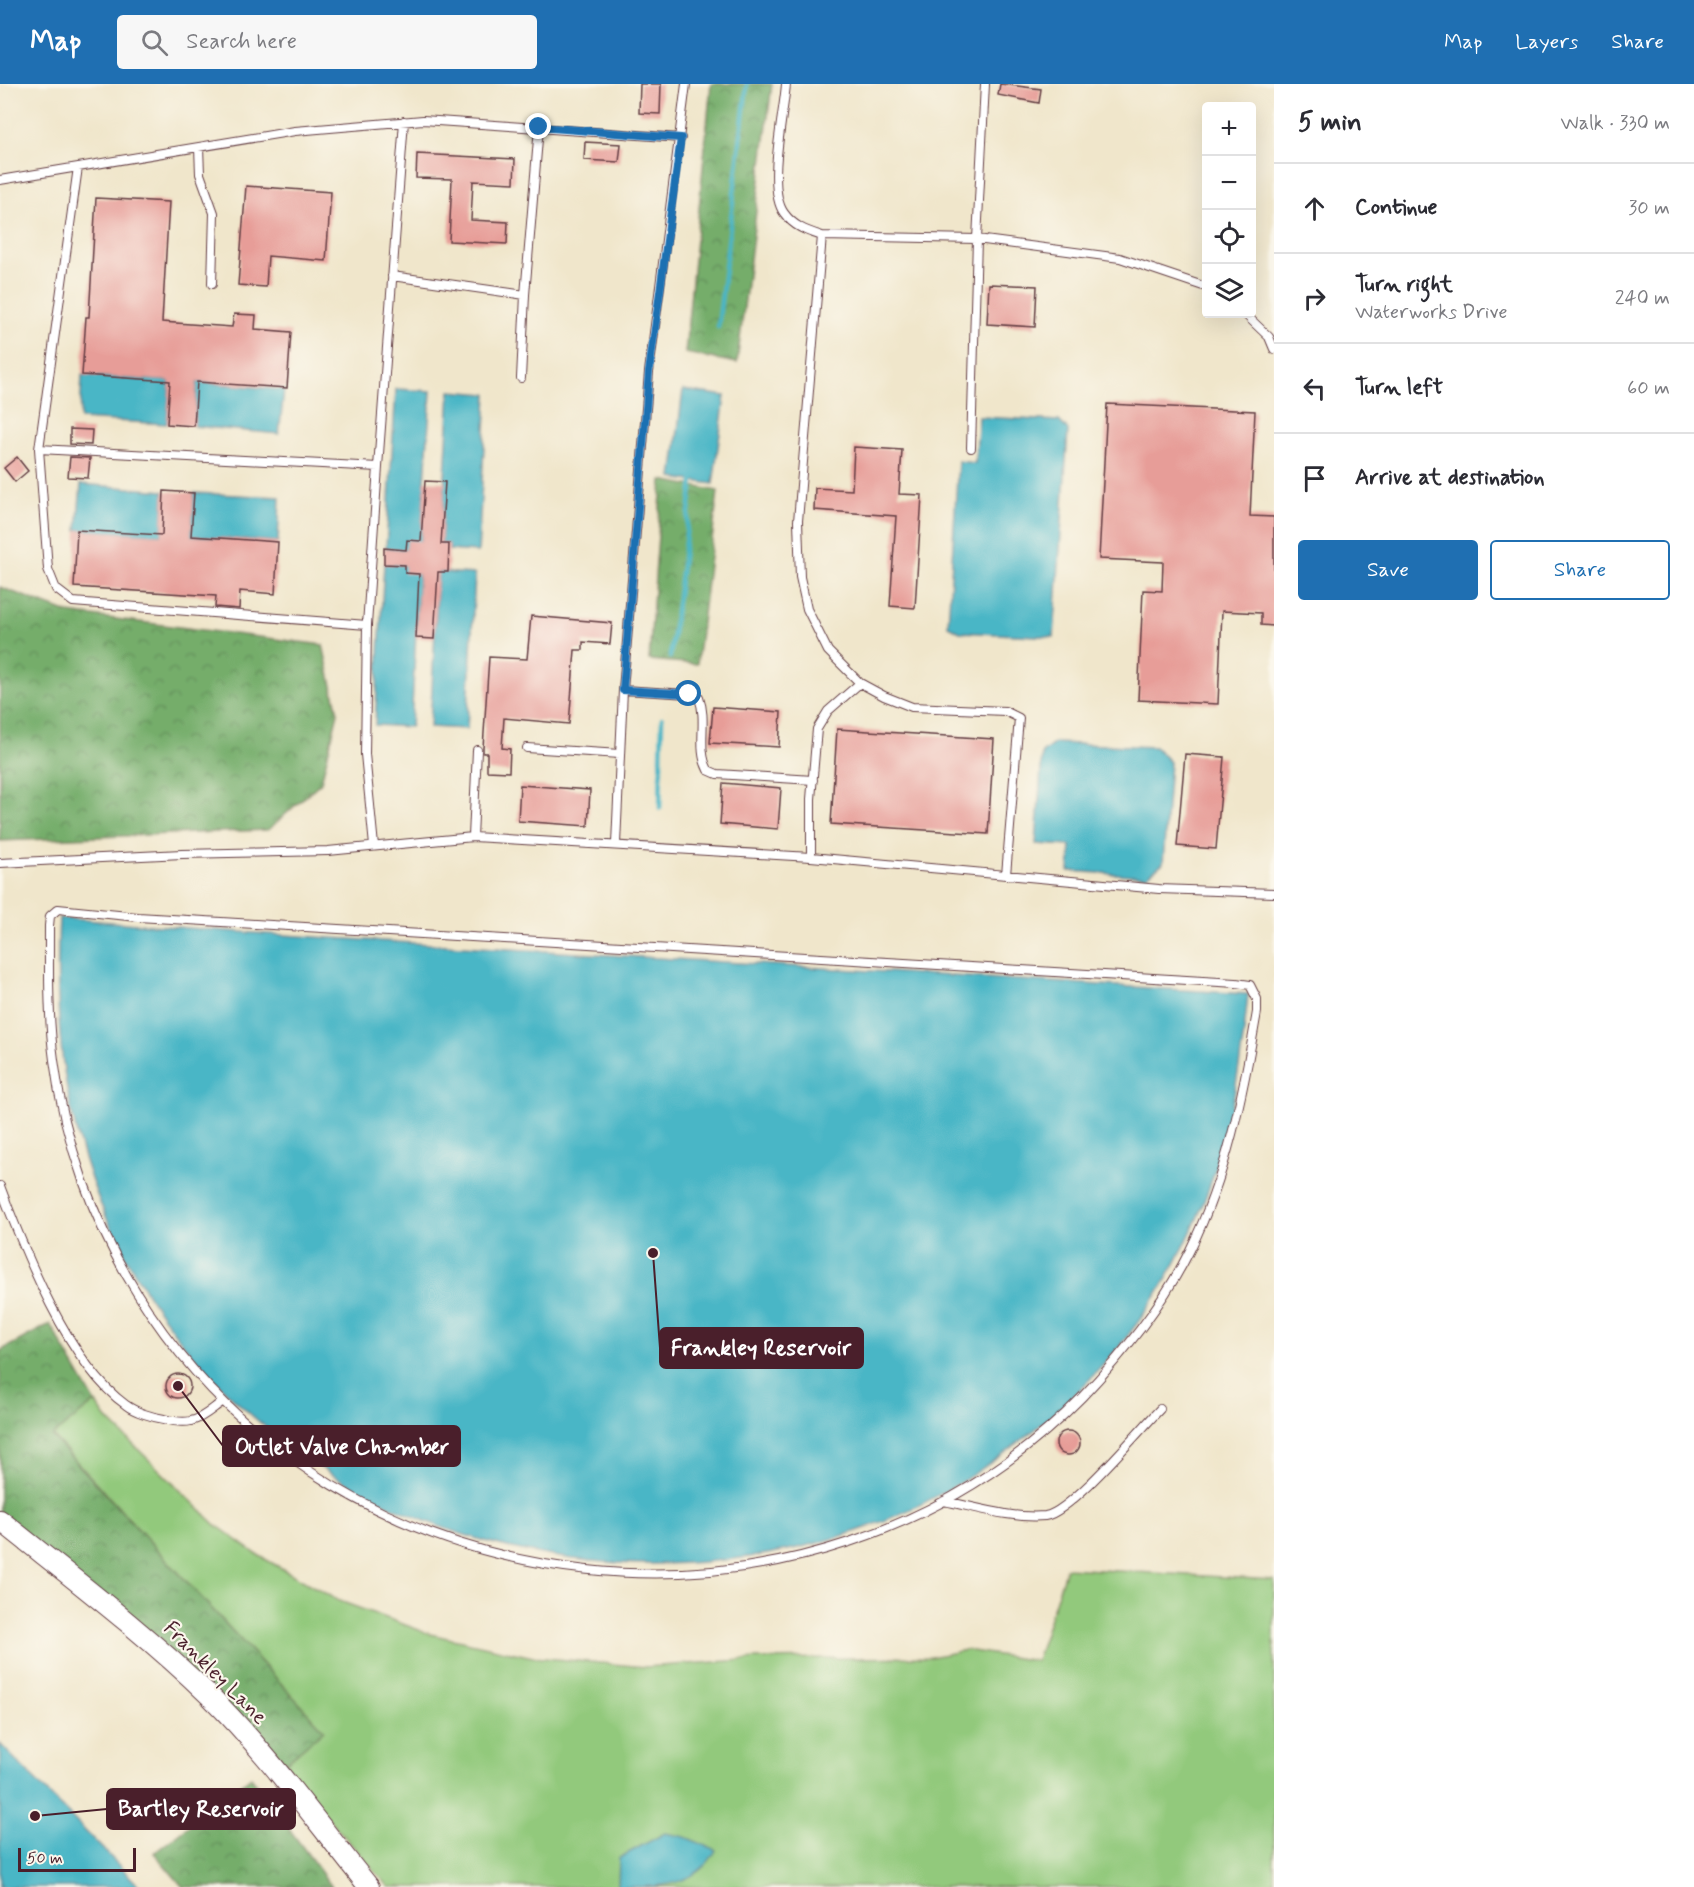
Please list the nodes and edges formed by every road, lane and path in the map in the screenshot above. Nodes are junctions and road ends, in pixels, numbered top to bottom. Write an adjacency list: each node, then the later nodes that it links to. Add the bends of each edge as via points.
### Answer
1 (686, 84): 6 (lane)
2 (786, 84): 10 (lane, via 776,186 783,212 801,230)
3 (985, 84): 11 (lane)
4 (404, 122): 5 (lane); 7 (lane, via 295,131); 12 (lane)
5 (539, 127): 6 (lane); 15 (lane)
6 (681, 138): 24 (lane, via 649,372)
7 (199, 147): 8 (lane); 13 (lane, via 200,174 214,213)
8 (78, 167): 9 (lane); 20 (lane)
9 (0, 180)
10 (822, 236): 11 (lane); 23 (lane, via 798,521 800,577 807,609 828,651)
11 (977, 239): 14 (lane, via 1120,258); 19 (lane)
12 (392, 276): 15 (lane); 21 (lane)
13 (212, 284)
14 (1202, 286)
15 (525, 295): 18 (lane)
16 (1249, 318): 17 (lane, via 1269,337)
17 (1274, 350)
18 (521, 378)
19 (971, 448)
20 (39, 449): 21 (lane); 22 (lane, via 48,569 56,589 73,602)
21 (378, 467): 22 (lane)
22 (367, 625): 31 (lane, via 365,754)
23 (860, 683): 28 (lane, via 828,711 818,729); 34 (lane, via 900,704 1005,711 1019,718)
24 (623, 690): 27 (lane); 28 (lane, via 699,698 704,724 702,757 708,770 717,774)
25 (527, 748): 27 (lane)
26 (477, 750): 29 (lane)
27 (620, 754): 30 (lane)
28 (813, 780): 32 (lane)
29 (473, 837): 30 (lane); 31 (lane)
30 (616, 844): 32 (lane)
31 (374, 846): 33 (lane)
32 (811, 857): 34 (lane)
33 (0, 863)
34 (1006, 875): 35 (lane, via 1159,889)
35 (1274, 893)
36 (0, 1186): 37 (lane, via 22,1245 65,1331 109,1390 127,1406 176,1421 192,1421)
37 (222, 1402): 39 (lane, via 315,1474 380,1512 444,1540 524,1561 577,1569 662,1573 782,1562 887,1529); 39 (lane, via 166,1335 137,1292 93,1207 73,1149 58,1089 51,1029 49,926 50,916 58,909 1250,985 1257,999 1257,1012 1234,1132 1206,1214 1183,1263 1142,1328 1067,1412 1011,1460)
38 (1160, 1409): 39 (lane, via 1074,1499 1047,1516)
39 (943, 1501)
40 (0, 1520): 41 (street, Frankley Lane, via 160,1649 210,1697)
41 (369, 1887)

